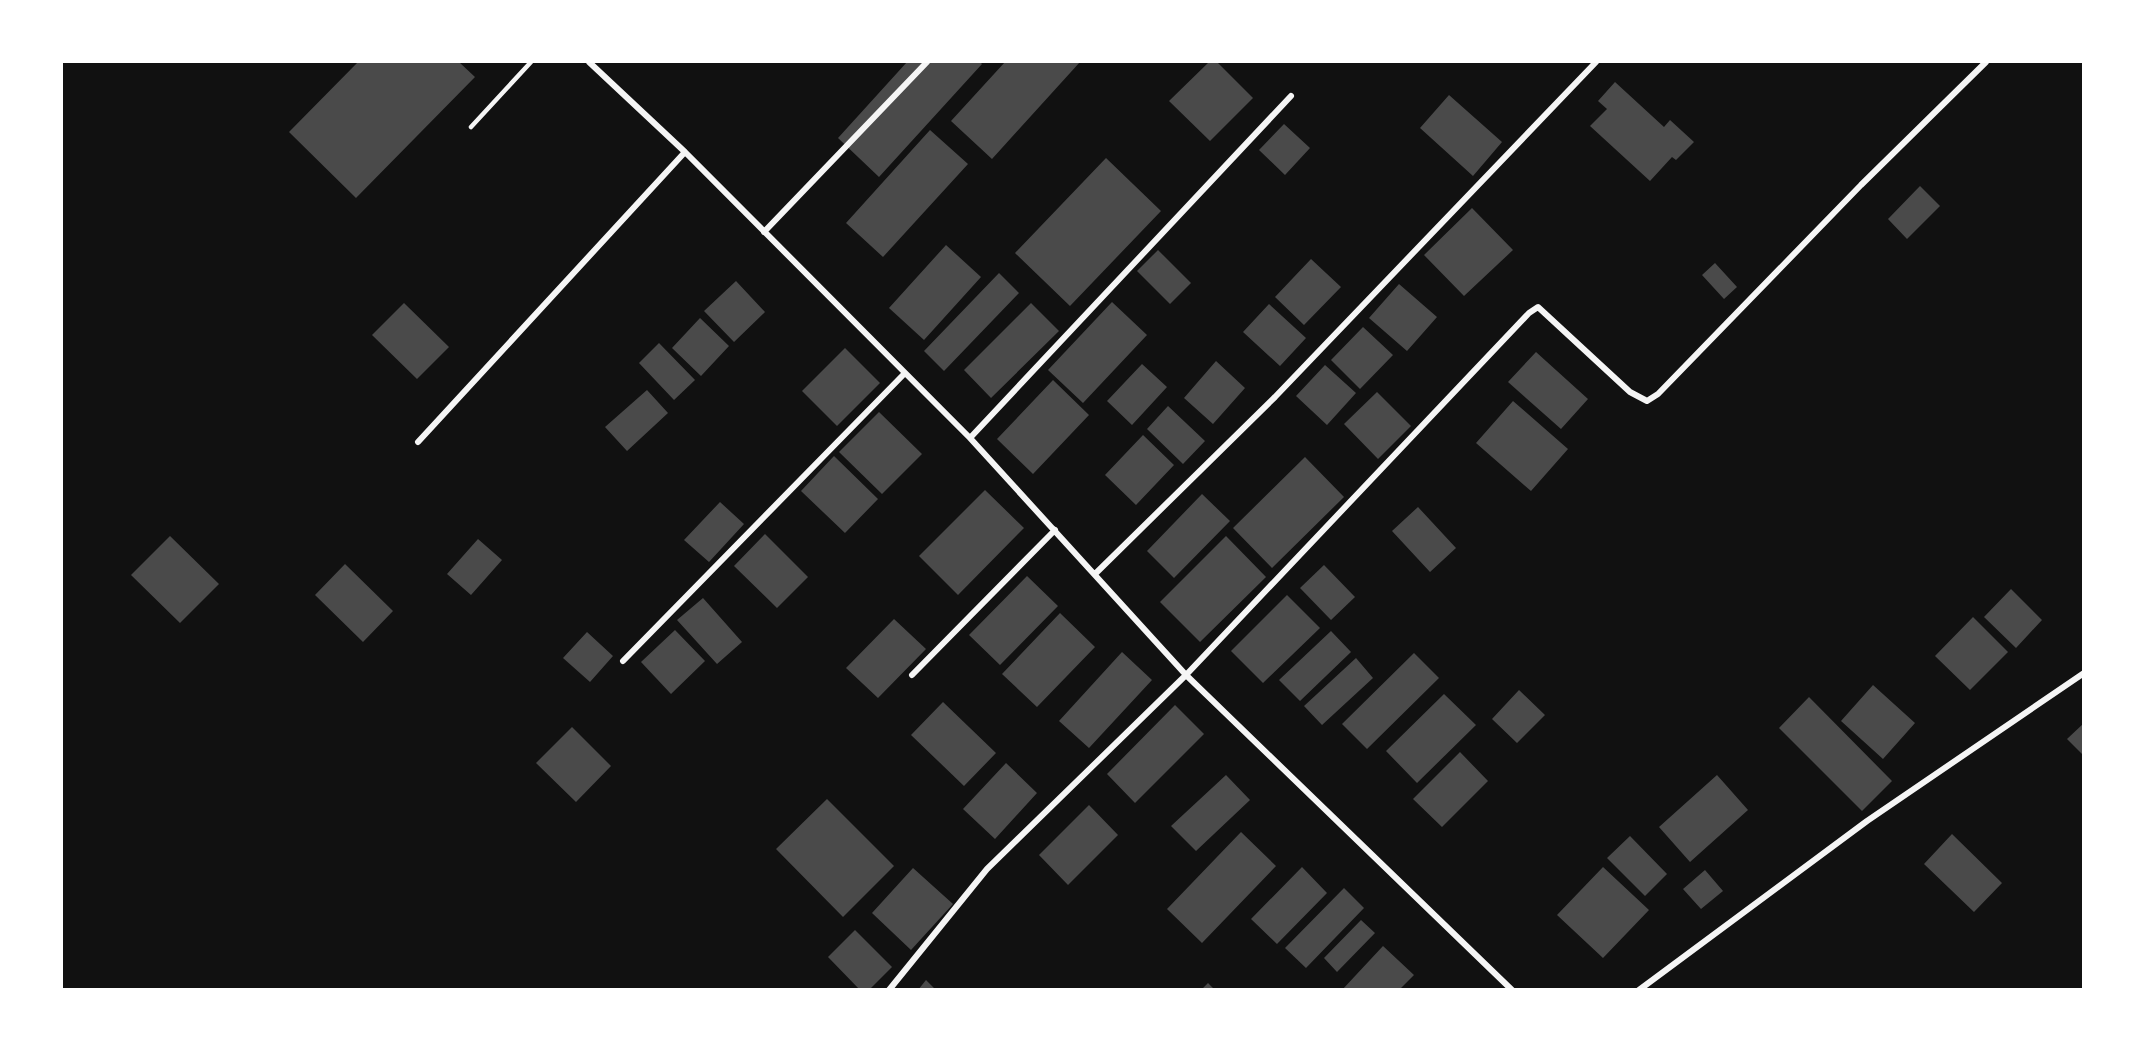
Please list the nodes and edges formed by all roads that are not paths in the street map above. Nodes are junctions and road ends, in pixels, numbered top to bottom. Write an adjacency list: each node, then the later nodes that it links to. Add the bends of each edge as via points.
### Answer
1 (531, 62): 7 (lane)
2 (589, 62): 8 (street)
3 (927, 62): 9 (street)
4 (1596, 62): 14 (street, via 1284,388)
5 (1986, 62): 18 (street, via 1647,401 1630,392 1538,308 1529,313)
6 (1291, 96): 11 (street)
7 (471, 127)
8 (685, 152): 9 (street); 12 (street)
9 (764, 232): 10 (street)
10 (905, 373): 11 (street); 15 (street)
11 (970, 438): 13 (street)
12 (418, 442)
13 (1055, 530): 14 (street); 17 (street)
14 (1095, 574): 18 (street)
15 (623, 662)
16 (2084, 673): 21 (street, via 1867,821)
17 (912, 675)
18 (1186, 675): 19 (street, via 987,869); 20 (street)
19 (889, 990)
20 (1512, 990)
21 (1639, 990)

